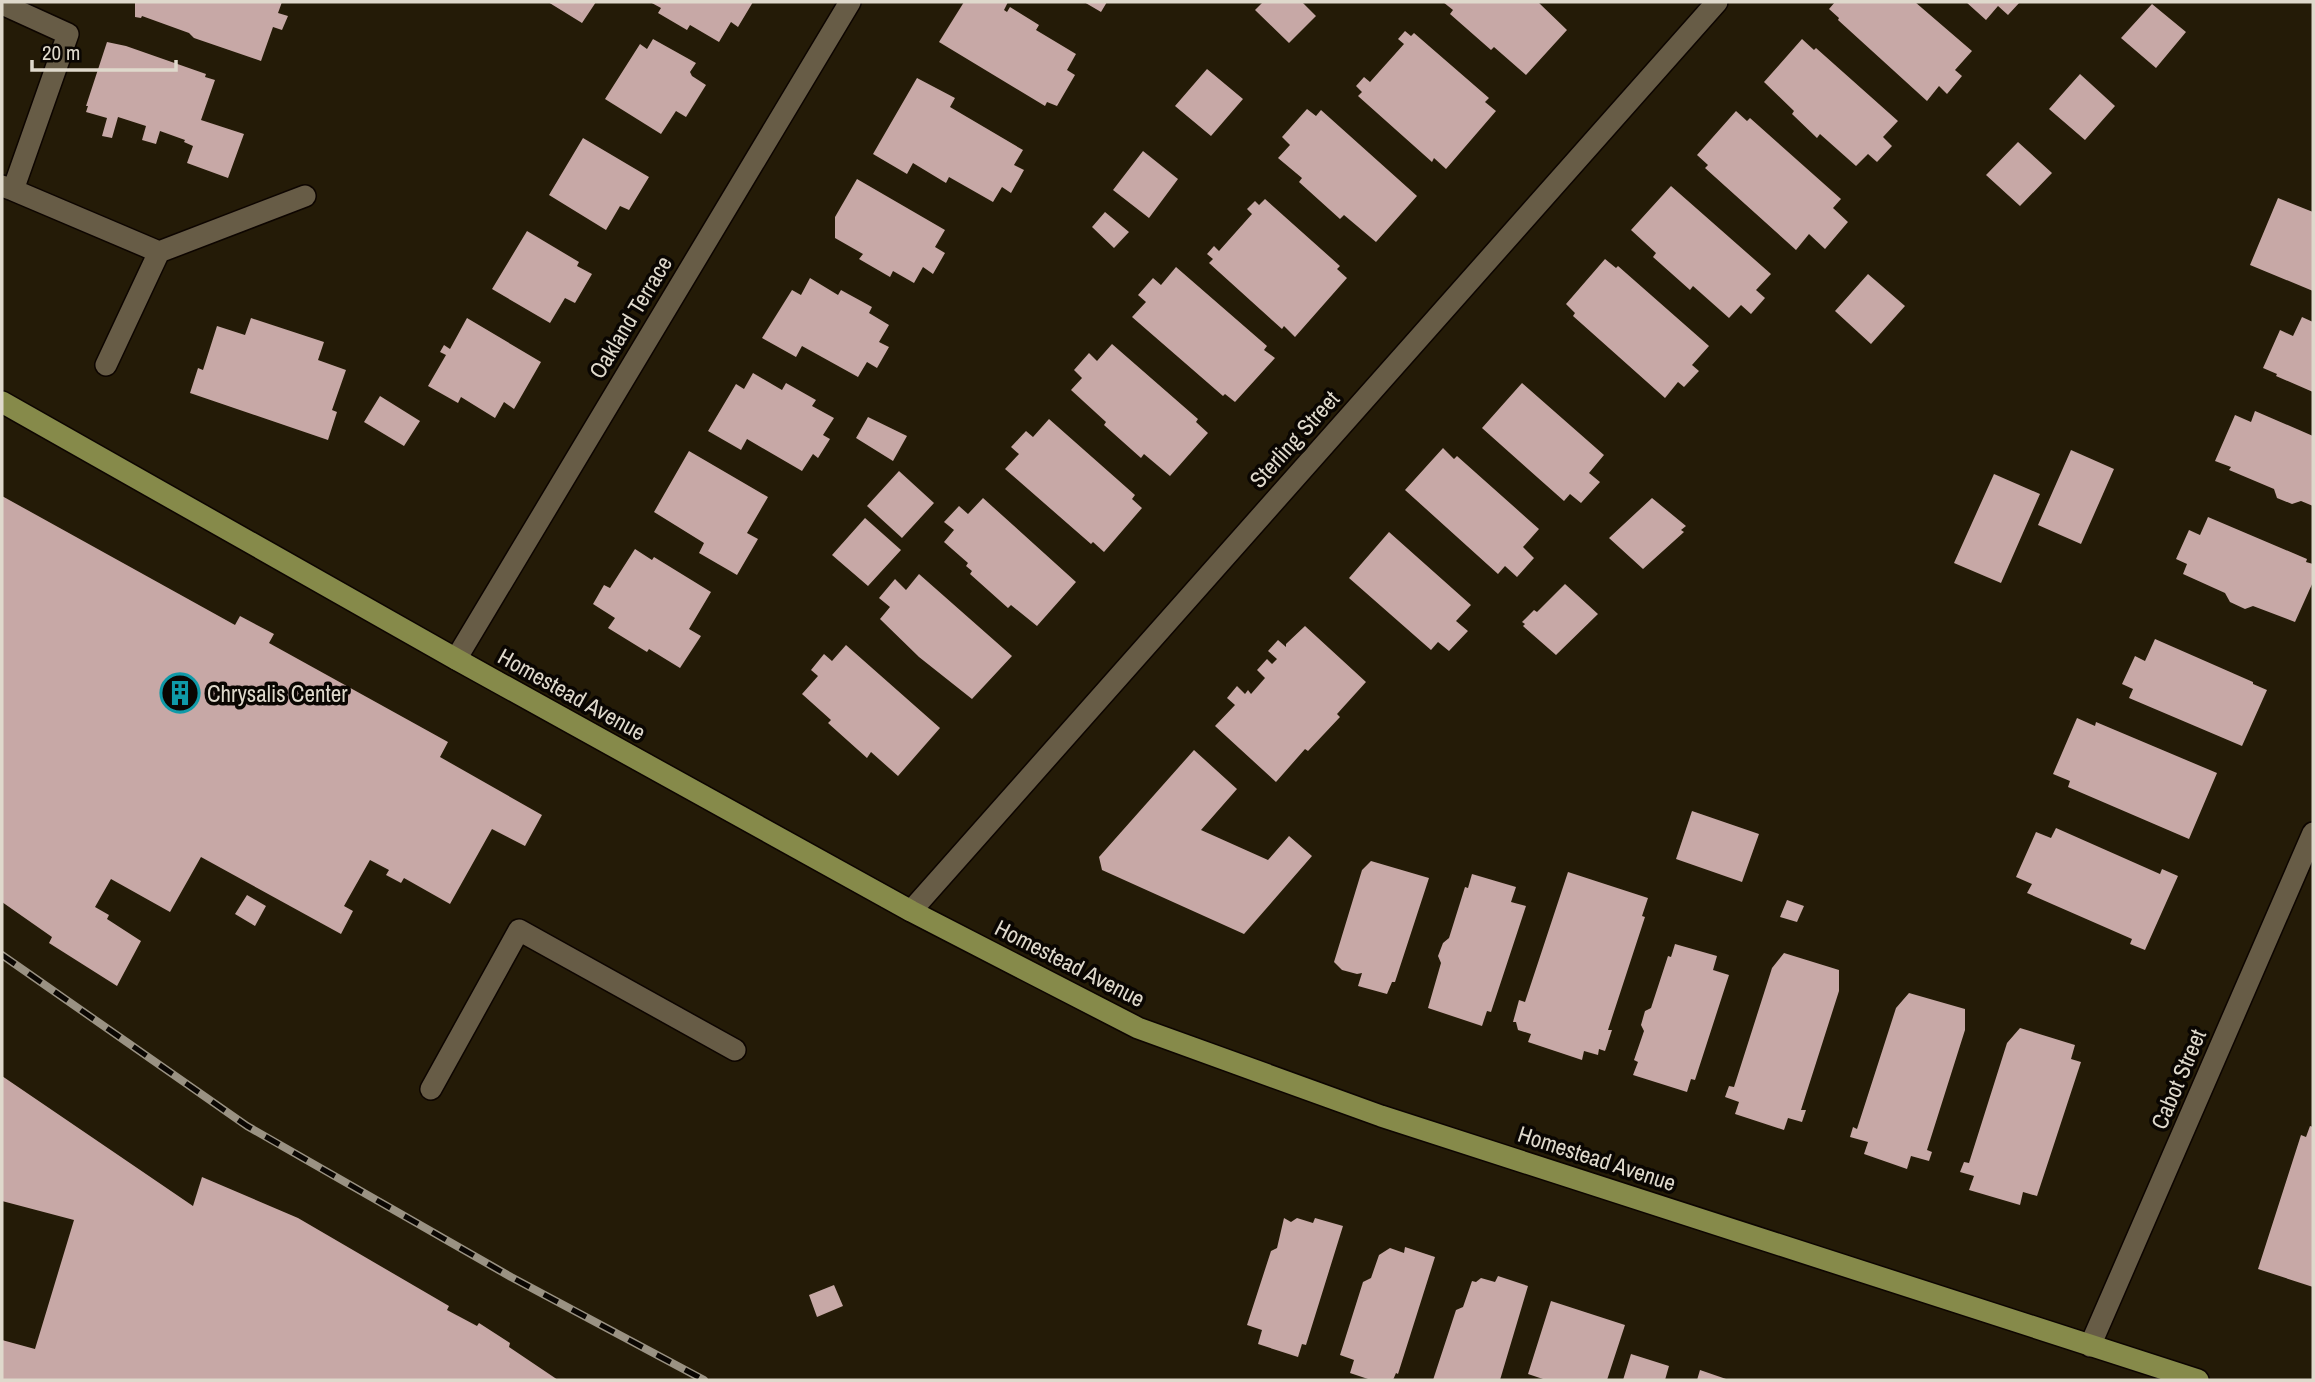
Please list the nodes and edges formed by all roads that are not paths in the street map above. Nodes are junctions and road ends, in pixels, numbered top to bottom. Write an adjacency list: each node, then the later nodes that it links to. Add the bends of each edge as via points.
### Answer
1 (850, 2): 9 (street, Oakland Terrace)
2 (1717, 2): 11 (street, Sterling Street)
3 (2, 4): 4 (street, via 68,34)
4 (7, 188): 6 (street)
5 (305, 196): 6 (street)
6 (159, 252): 7 (street)
7 (106, 365)
8 (2, 402): 9 (main road, Homestead Avenue)
9 (456, 659): 11 (main road, Homestead Avenue)
10 (2313, 833): 14 (street, Cabot Street)
11 (911, 911): 14 (main road, Homestead Avenue, via 1138,1028 1381,1116)
12 (735, 1049): 13 (street, via 519,930)
13 (431, 1089)
14 (2090, 1346): 15 (main road, Homestead Avenue)
15 (2198, 1380)

